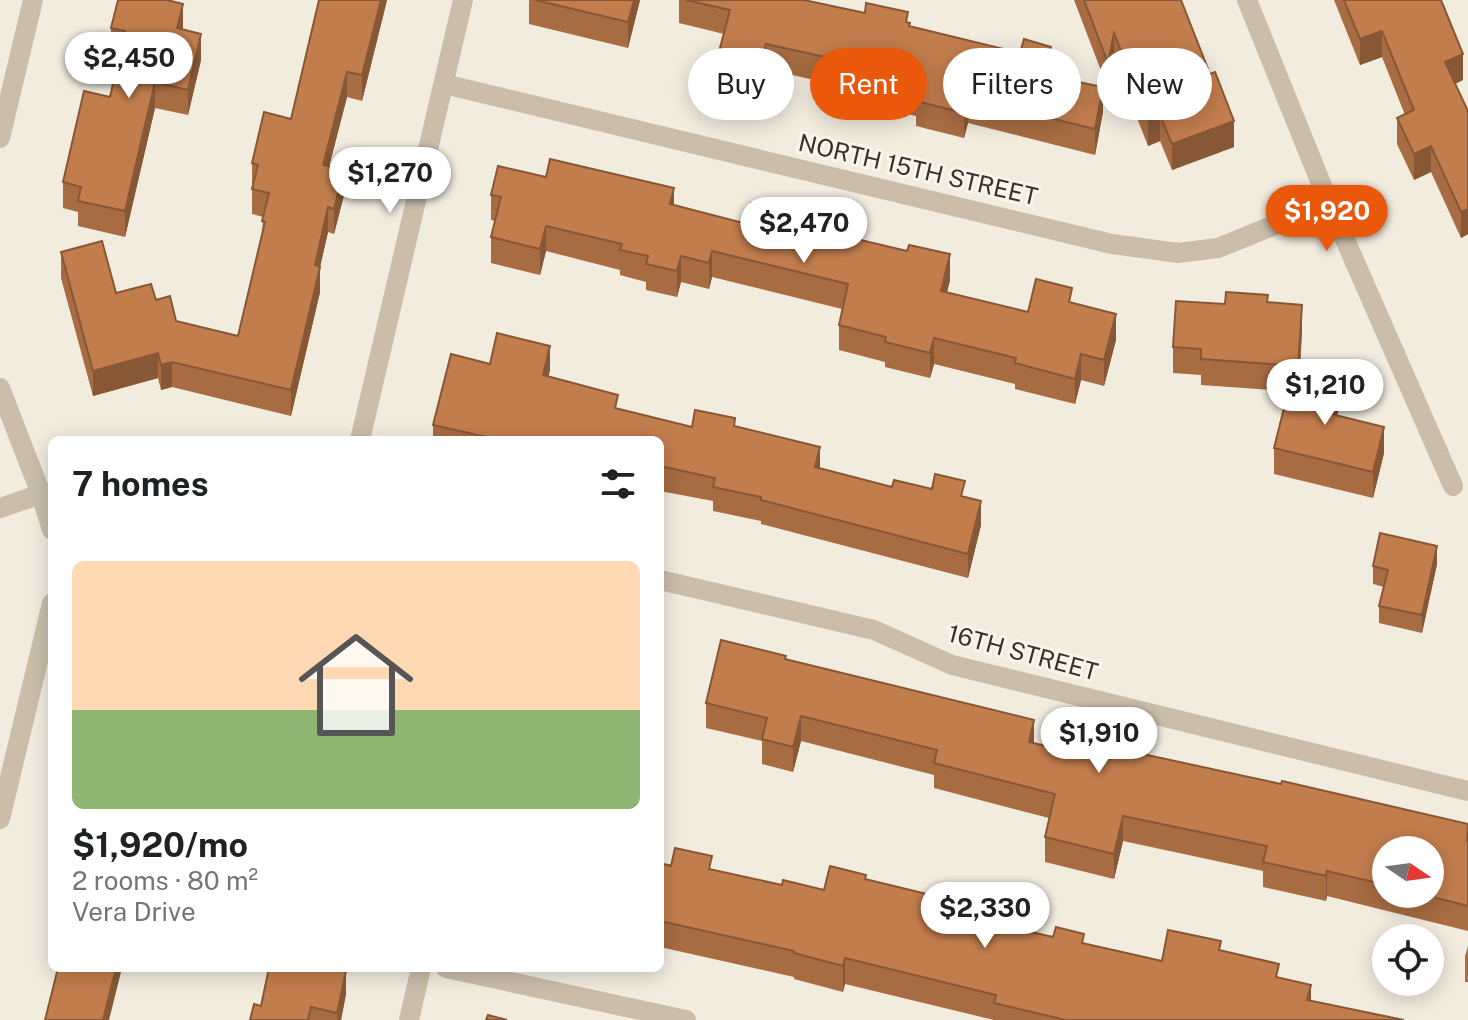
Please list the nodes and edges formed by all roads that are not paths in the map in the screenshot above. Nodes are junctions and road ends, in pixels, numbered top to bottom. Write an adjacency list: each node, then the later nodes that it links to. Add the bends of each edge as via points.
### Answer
1 (33, 0): 5 (street)
2 (463, 0): 4 (street)
3 (1247, 0): 6 (street)
4 (444, 84): 6 (street, NORTH 15TH STREET, via 1112,244 1178,253 1218,248); 8 (street)
5 (0, 138)
6 (1329, 203): 9 (street)
7 (0, 388): 10 (street)
8 (361, 436)
9 (1453, 486)
10 (46, 493): 11 (street)
11 (0, 508)
12 (664, 581): 14 (street, 16TH STREET, via 874,630 952,665)
13 (48, 620): 15 (street)
14 (1468, 791)
15 (0, 819)
16 (420, 972): 18 (street)
17 (464, 972): 19 (street)
18 (409, 1020)
19 (686, 1020)

